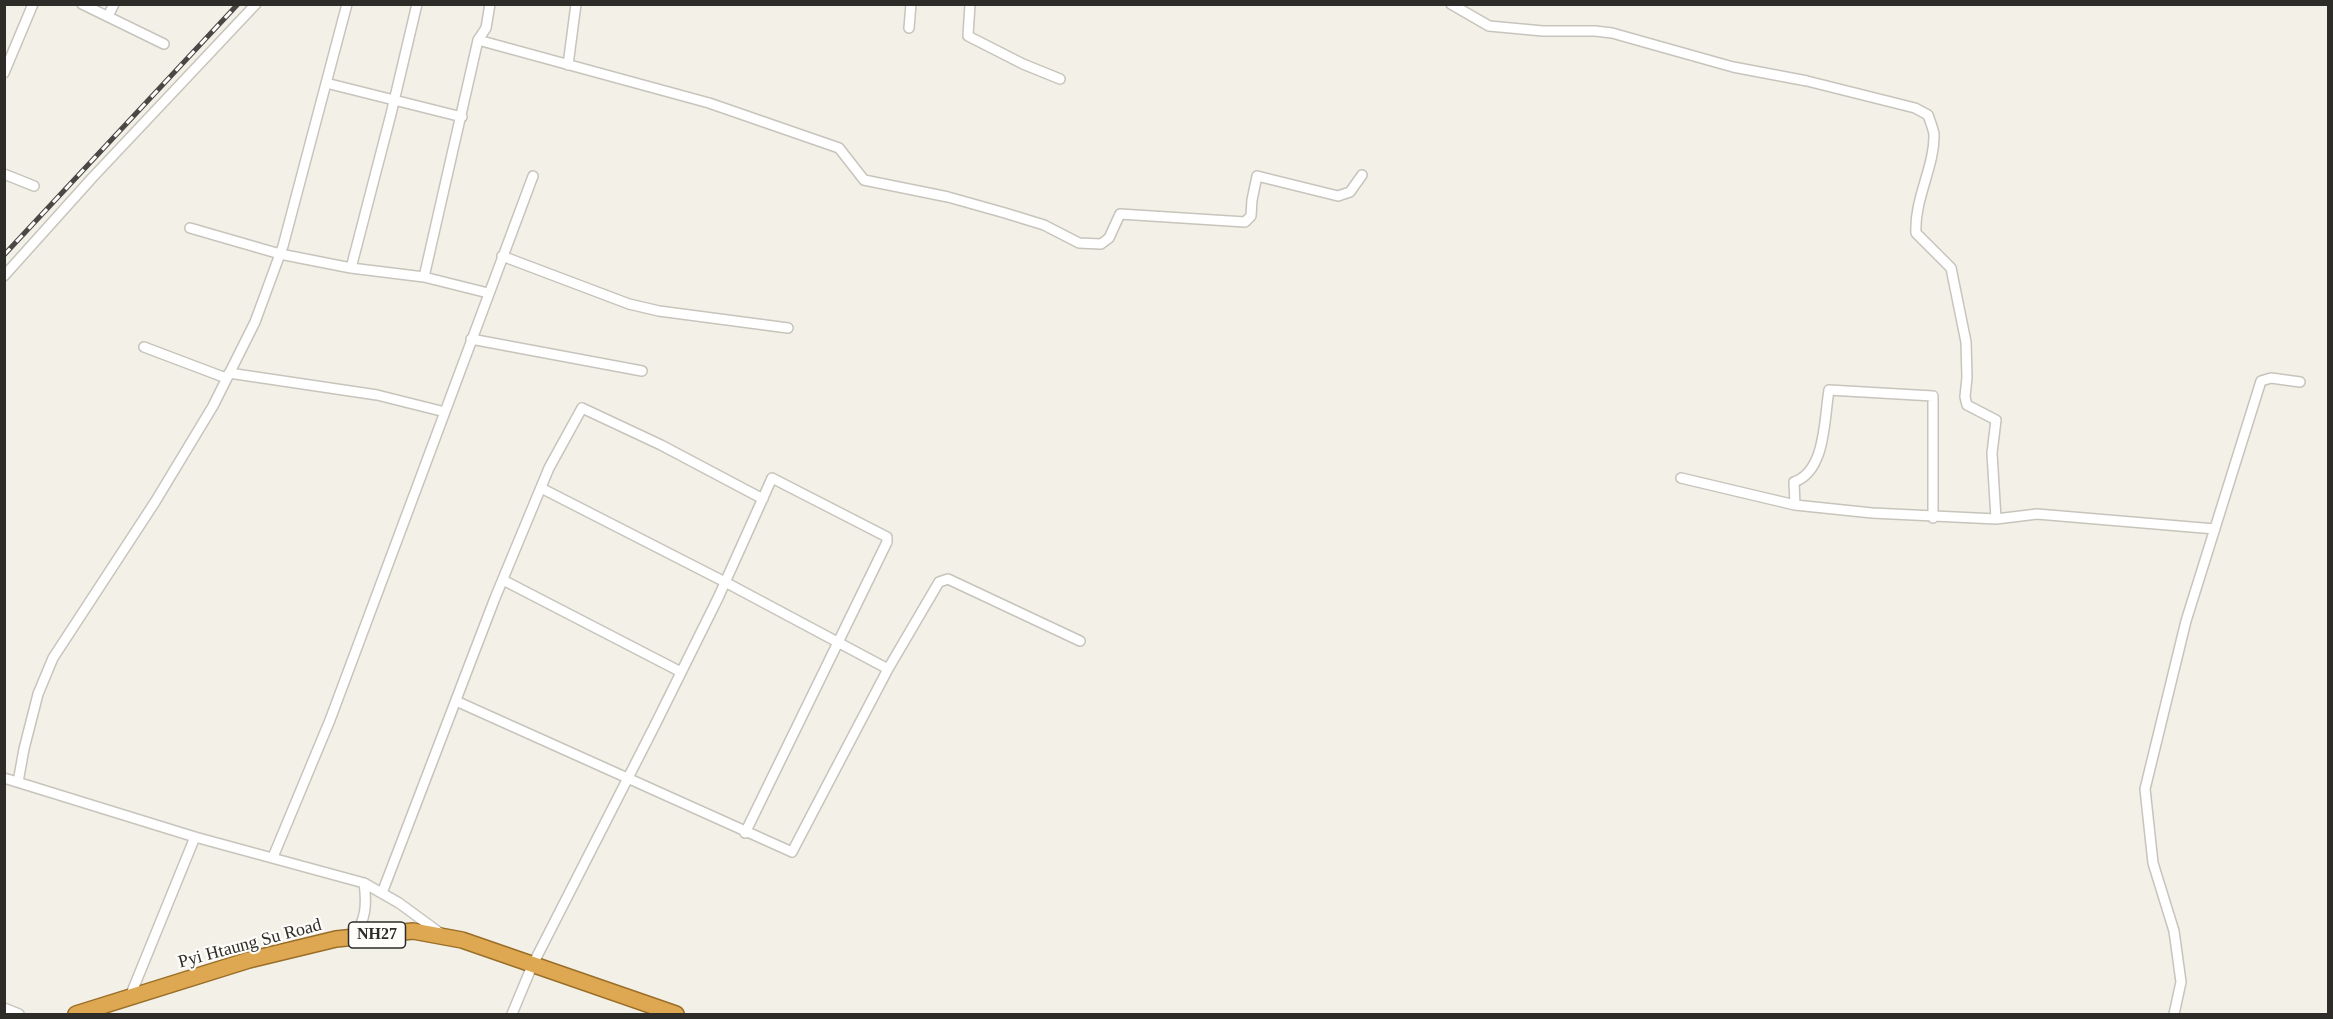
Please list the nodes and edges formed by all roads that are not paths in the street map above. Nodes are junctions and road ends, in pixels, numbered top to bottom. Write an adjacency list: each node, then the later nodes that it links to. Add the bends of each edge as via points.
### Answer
1 (33, 4): 17 (street)
2 (82, 4): 12 (street)
3 (114, 4): 12 (street)
4 (256, 4): 30 (street)
5 (347, 4): 19 (street)
6 (417, 4): 20 (street)
7 (490, 4): 14 (street, via 486,28)
8 (576, 4): 16 (street)
9 (911, 4): 13 (street)
10 (970, 4): 18 (street, via 968,36)
11 (1451, 4): 45 (street, via 1489,26 1612,33 1733,68 1908,106 1928,115 1934,131 1933,143 1916,233 1951,268 1966,342 1967,405 1996,420 1992,453)
12 (108, 16): 15 (street)
13 (909, 28)
14 (478, 40): 16 (street); 21 (street)
15 (164, 44)
16 (568, 65): 23 (street, via 709,103 792,131 839,148 864,180 1005,213 1044,225 1078,243 1101,244 1109,238 1120,214 1245,222 1251,216 1257,176 1338,196 1350,192)
17 (4, 73)
18 (1060, 79)
19 (326, 83): 20 (street); 27 (street)
20 (394, 101): 21 (street); 29 (street)
21 (462, 117): 31 (street)
22 (4, 174): 25 (street)
23 (1362, 175)
24 (533, 176): 28 (street)
25 (34, 186)
26 (190, 228): 27 (street)
27 (280, 254): 29 (street); 37 (street, via 255,322)
28 (502, 256): 32 (street); 33 (street, via 629,304)
29 (351, 268): 31 (street)
30 (4, 276)
31 (424, 277): 32 (street)
32 (488, 292): 34 (street)
33 (788, 328)
34 (471, 339): 36 (street); 39 (street)
35 (144, 347): 37 (street)
36 (642, 371)
37 (227, 376): 39 (street, via 377,396); 56 (street, via 155,502 53,658 38,694)
38 (2300, 382): 46 (street, via 2271,378 2261,381)
39 (445, 412): 59 (street, via 330,720)
40 (1681, 478): 43 (street)
41 (541, 488): 42 (street, via 582,408); 47 (street); 48 (street)
42 (763, 499): 48 (street); 50 (street, via 772,478 887,537)
43 (1795, 505): 44 (street); 44 (street, via 1794,482 1805,478 1818,462 1829,390 1933,396)
44 (1933, 518): 45 (street)
45 (1996, 519): 46 (street, via 2037,514)
46 (2215, 530): 71 (street, via 2186,621 2145,789 2153,863 2174,931 2181,982)
47 (503, 580): 52 (street); 53 (street)
48 (725, 582): 50 (street); 52 (street)
49 (1080, 641): 51 (street, via 948,579 939,582)
50 (837, 643): 51 (street); 57 (street)
51 (888, 669): 57 (street, via 792,852)
52 (681, 672): 55 (street)
53 (456, 701): 55 (street); 61 (street)
54 (4, 778): 56 (street)
55 (627, 779): 57 (street); 64 (street)
56 (18, 782): 58 (street)
57 (745, 832)
58 (195, 837): 59 (street); 65 (street)
59 (273, 857): 60 (street)
60 (364, 883): 61 (street); 62 (street, via 365,916)
61 (382, 893): 63 (street)
62 (354, 937): 63 (highway, Pyi Htaung Su Road / NH27, via 413,931); 65 (highway, Pyi Htaung Su Road / NH27, via 249,960)
63 (446, 937): 64 (highway, Pyi Htaung Su Road / NH27)
64 (532, 966): 69 (street); 70 (highway, Pyi Htaung Su Road / NH27)
65 (129, 999): 68 (highway, Pyi Htaung Su Road / NH27)
66 (4, 1008): 67 (street)
67 (19, 1014)
68 (76, 1014)
69 (512, 1014)
70 (676, 1014)
71 (2174, 1014)

